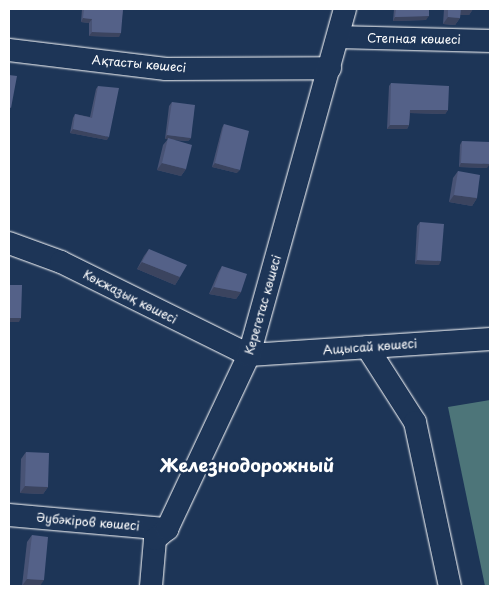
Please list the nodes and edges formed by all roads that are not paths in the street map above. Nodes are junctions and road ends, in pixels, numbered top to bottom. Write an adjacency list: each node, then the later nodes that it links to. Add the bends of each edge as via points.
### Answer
1 (345, 9): 2 (street, Керегетас көшесі)
2 (338, 37): 3 (street, Степная көшесі); 5 (street, Керегетас көшесі)
3 (490, 41)
4 (9, 50): 5 (street, Ақтасты көшесі, via 166,69)
5 (330, 68): 9 (street, Керегетас көшесі)
6 (9, 243): 9 (street, Көкжазық көшесі, via 61,262)
7 (490, 340): 8 (street, Ащысай көшесі)
8 (367, 347): 9 (street, Ащысай көшесі); 13 (street, via 415,422)
9 (249, 356): 11 (street, Керегетас көшесі)
10 (9, 515): 11 (street, Әубәкіров көшесі)
11 (167, 529): 12 (street, Керегетас көшесі, via 155,539)
12 (151, 586)
13 (450, 586)

